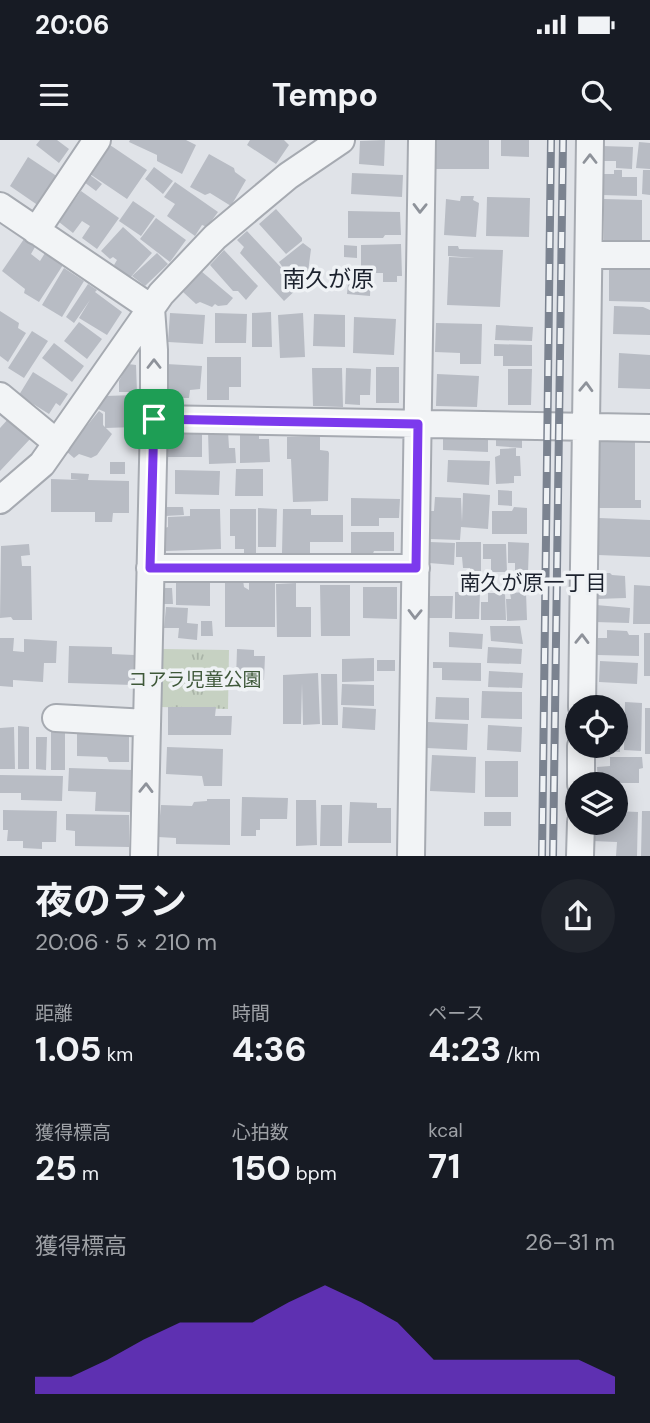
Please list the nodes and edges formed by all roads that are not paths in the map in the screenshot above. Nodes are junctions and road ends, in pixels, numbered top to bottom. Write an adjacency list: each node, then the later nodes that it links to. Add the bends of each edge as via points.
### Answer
1 (97, 140): 6 (street)
2 (341, 140): 9 (street, via 288,176 215,237)
3 (422, 140): 12 (street, one-way to 12)
4 (590, 140): 7 (street, one-way to 4)
5 (0, 206): 6 (street)
6 (36, 230): 9 (street)
7 (589, 255): 8 (street); 13 (street, one-way to 7)
8 (650, 255)
9 (150, 308): 11 (street, one-way to 9); 15 (street)
10 (0, 396): 15 (street)
11 (154, 419): 12 (street); 17 (street)
12 (418, 424): 13 (street); 18 (street)
13 (584, 427): 14 (street); 19 (street, one-way to 13)
14 (650, 428)
15 (57, 443): 16 (street, via 41,464)
16 (0, 500)
17 (150, 568): 18 (street); 21 (street)
18 (416, 568): 24 (street, one-way to 24)
19 (582, 695)
20 (56, 718): 21 (street)
21 (147, 723): 23 (street, one-way to 21)
22 (581, 835): 25 (street)
23 (144, 856)
24 (411, 856)
25 (580, 856)

